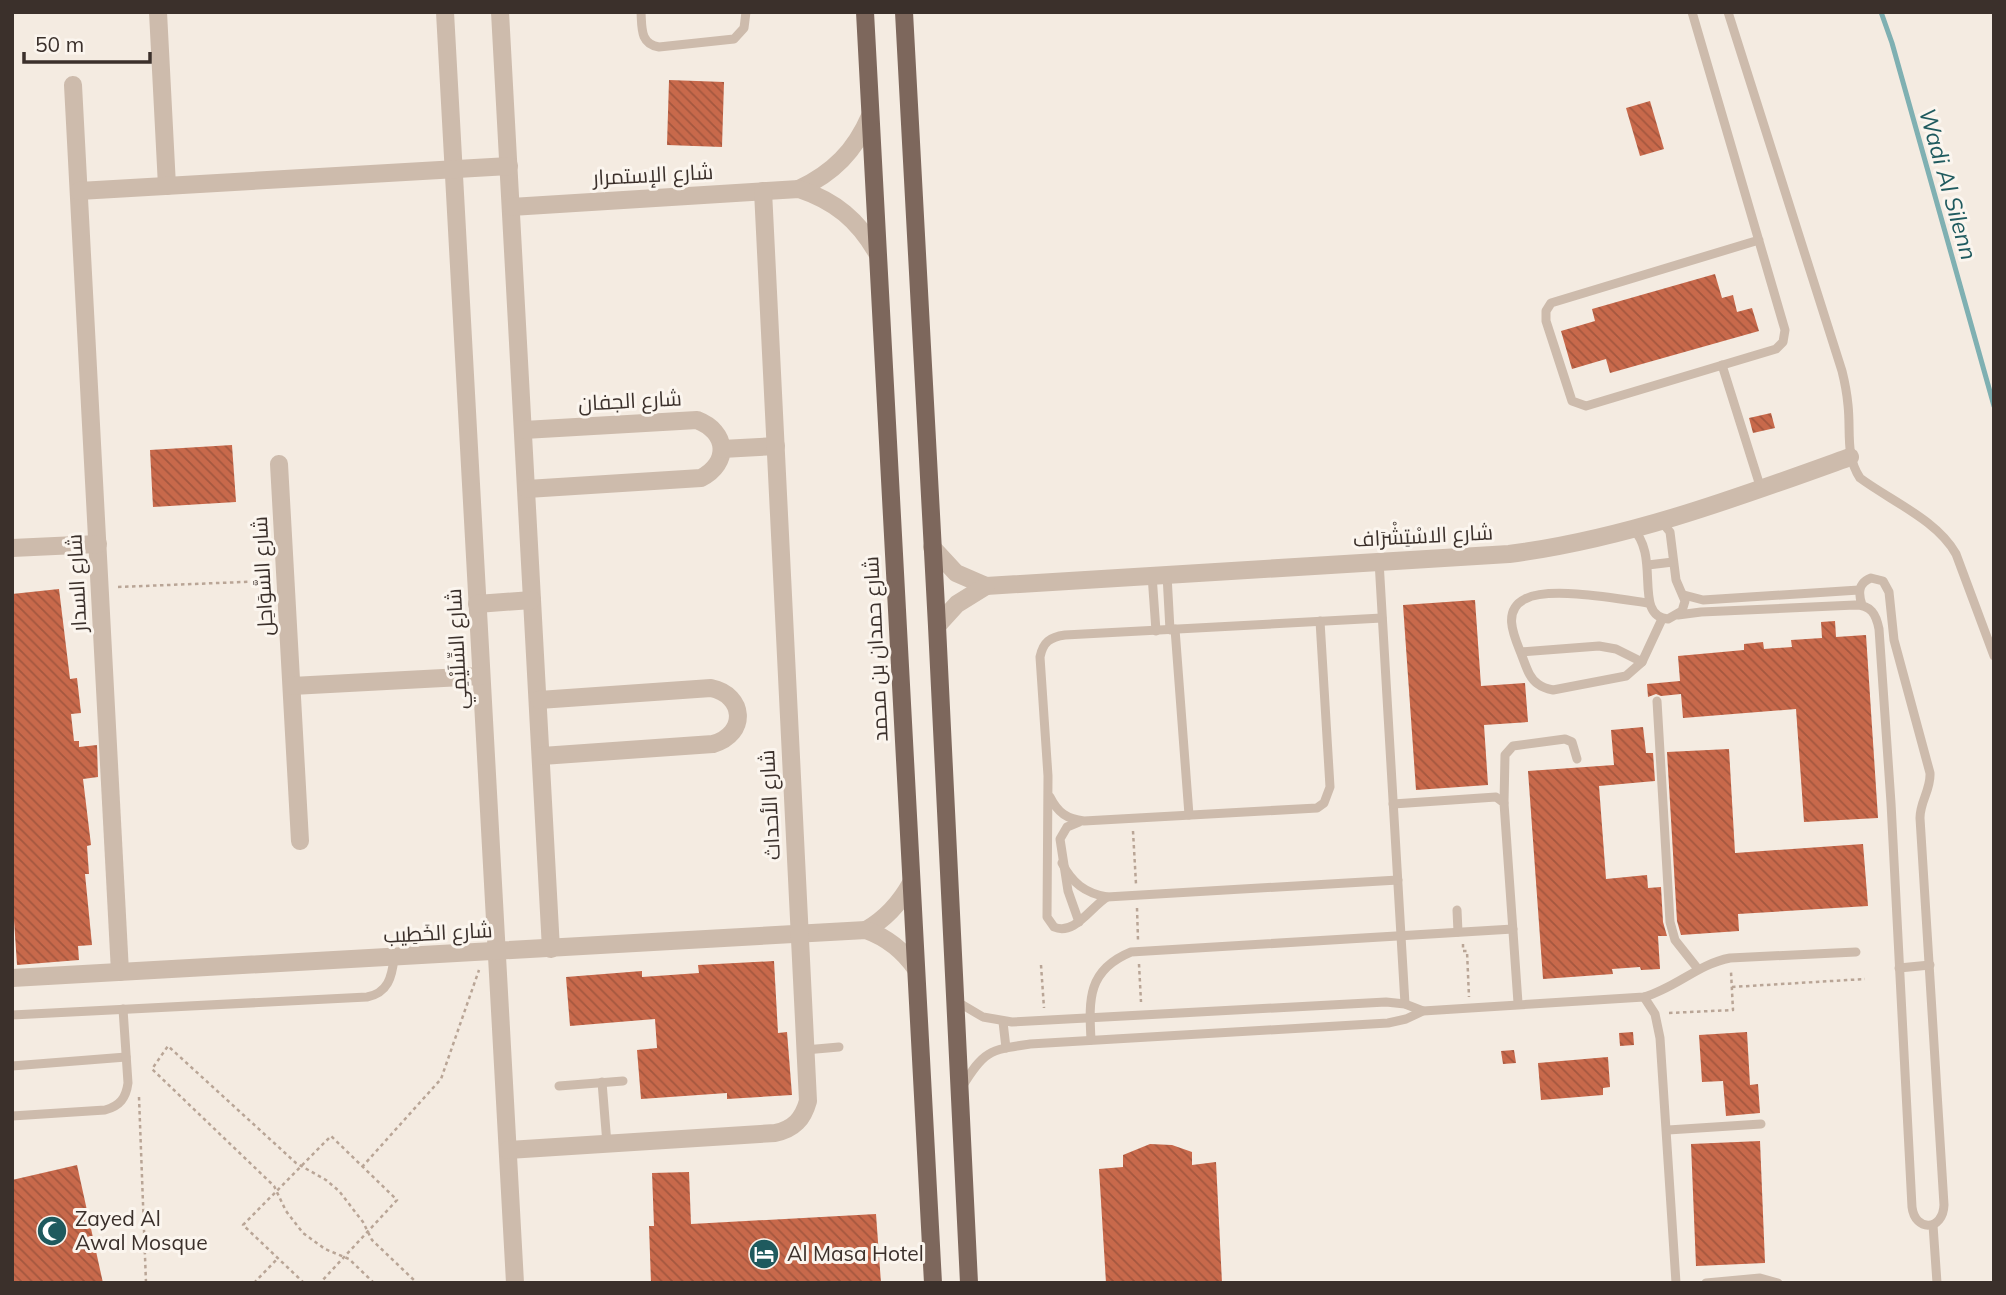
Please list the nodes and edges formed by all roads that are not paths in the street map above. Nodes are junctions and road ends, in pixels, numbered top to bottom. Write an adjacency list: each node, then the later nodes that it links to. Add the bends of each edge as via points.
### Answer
1 (158, 12): 14 (street)
2 (445, 12): 13 (street, شارع السِّلَيْمِي)
3 (500, 12): 12 (street)
4 (641, 12): 5 (lane, via 644,38 659,47 734,39 744,28)
5 (746, 12)
6 (865, 12): 11 (main road, شارع حمدان بن محمد)
7 (904, 12): 32 (main road)
8 (1692, 12): 19 (lane)
9 (1728, 12): 25 (lane, via 1842,371)
10 (73, 85): 16 (street, شارع السدار)
11 (870, 117): 15 (street, شارع الإستمرار, via 862,136 835,168); 20 (main road, شارع حمدان بن محمد)
12 (509, 166): 13 (street); 18 (street)
13 (454, 170): 14 (street); 43 (street, شارع السِّلَيْمِي)
14 (167, 186): 16 (street)
15 (799, 189): 17 (street, شارع الإستمرار); 20 (street, شارع الإستمرار, via 819,196 853,219)
16 (79, 191): 31 (street, شارع السدار)
17 (763, 191): 18 (street, شارع الإستمرار); 23 (street, شارع الأحداث)
18 (511, 207): 22 (street)
19 (1759, 240): 21 (lane, via 1785,336 1776,349); 21 (lane, via 1556,300 1546,311 1569,396 1582,406)
20 (877, 253): 71 (main road, شارع حمدان بن محمد)
21 (1722, 365): 28 (lane)
22 (524, 430): 24 (street, شارع الجفان, via 697,420 715,431); 27 (street)
23 (776, 446): 24 (street); 78 (street, شارع الأحداث)
24 (722, 449): 27 (street, via 718,465 701,478)
25 (1850, 457): 28 (street, شارع الاسْتِشْرَاف); 55 (lane, via 1860,478 1947,539)
26 (279, 464): 58 (street, شارع السَّوَاحِل)
27 (527, 489): 41 (street)
28 (1760, 489): 29 (street, شارع الاسْتِشْرَاف)
29 (1660, 520): 30 (street, شارع الاسْتِشْرَاف); 35 (lane, via 1670,532)
30 (1632, 528): 34 (street, شارع الاسْتِشْرَاف, via 1533,551); 36 (lane, via 1642,540)
31 (97, 544): 33 (street); 88 (street, شارع السدار)
32 (932, 547): 38 (street, شارع الاسْتِشْرَاف, via 956,573); 51 (main road)
33 (12, 548)
34 (1379, 561): 37 (street, شارع الاسْتِشْرَاف); 47 (lane)
35 (1673, 562): 36 (lane); 40 (lane)
36 (1648, 565): 42 (lane)
37 (1160, 575): 38 (street, شارع الاسْتِشْرَاف); 52 (lane); 53 (lane)
38 (986, 586): 51 (street, شارع الاسْتِشْرَاف, via 957,604)
39 (1859, 590): 40 (lane, via 1703,600); 44 (lane); 46 (lane, via 1871,578 1883,582)
40 (1684, 595): 45 (lane)
41 (533, 600): 43 (street); 59 (street)
42 (1648, 603): 48 (lane); 54 (lane, via 1567,594 1525,598 1512,614 1511,624)
43 (477, 604): 57 (street, شارع السِّلَيْمِي)
44 (1862, 605): 45 (lane); 49 (lane)
45 (1678, 615): 48 (lane)
46 (1892, 617): 49 (lane); 84 (lane, via 1894,640 1930,773 1920,811)
47 (1382, 618): 50 (lane); 65 (lane)
48 (1662, 619): 56 (lane)
49 (1877, 619): 85 (lane)
50 (1320, 621): 52 (lane); 66 (lane, via 1330,787 1324,803 1309,810)
51 (937, 626): 91 (main road)
52 (1173, 629): 53 (lane); 66 (lane)
53 (1156, 631): 63 (lane, via 1047,640 1040,657)
54 (1521, 652): 56 (lane, via 1599,646); 56 (lane, via 1532,678 1553,690 1626,676)
55 (1994, 656)
56 (1642, 662)
57 (481, 676): 58 (street); 82 (street, شارع السِّلَيْمِي)
58 (292, 686): 68 (street, شارع السَّوَاحِل)
59 (538, 700): 61 (street); 61 (street, via 711,688 729,695 738,712 733,733 713,744)
60 (1657, 701): 87 (lane, via 1670,922 1675,940)
61 (542, 756): 80 (street)
62 (1577, 759): 64 (lane, via 1572,742 1565,739 1513,746 1505,755)
63 (1048, 794): 67 (lane, via 1059,811); 74 (lane, via 1047,917 1059,930)
64 (1504, 803): 65 (lane, via 1496,797); 75 (lane)
65 (1393, 804): 70 (lane)
66 (1189, 815): 67 (lane)
67 (1084, 821): 69 (lane, via 1073,823 1062,833)
68 (300, 841)
69 (1062, 863): 72 (lane, via 1074,883); 74 (lane)
70 (1398, 880): 72 (lane); 79 (lane)
71 (911, 883): 76 (street, via 897,905); 86 (main road, شارع حمدان بن محمد)
72 (1107, 897): 74 (lane)
73 (1457, 910): 77 (lane)
74 (1079, 922)
75 (1513, 929): 77 (lane); 92 (lane)
76 (866, 930): 78 (street, شارع الخَطِيب); 86 (street, via 890,941)
77 (1460, 932): 79 (lane)
78 (799, 934): 80 (street, شارع الخَطِيب); 102 (street, شارع الأحداث)
79 (1401, 935): 93 (lane); 97 (lane, via 1139,950 1114,960 1101,972 1090,997)
80 (551, 950): 82 (street, شارع الخَطِيب)
81 (1856, 952): 87 (lane, via 1730,958)
82 (496, 953): 83 (street, شارع الخَطِيب); 113 (street, شارع السِّلَيْمِي)
83 (394, 958): 88 (street, شارع الخَطِيب); 94 (lane, via 389,983 367,998)
84 (1930, 965): 85 (lane); 114 (lane, via 1944,1205 1940,1220)
85 (1899, 968): 114 (lane, via 1913,1216 1925,1225)
86 (916, 969): 116 (main road, شارع حمدان بن محمد)
87 (1698, 969): 90 (lane, via 1673,986)
88 (120, 972): 89 (street, شارع الخَطِيب)
89 (12, 978)
90 (1644, 997): 92 (lane); 111 (lane, via 1655,1014 1660,1038)
91 (954, 999): 98 (lane, via 984,1017); 108 (main road)
92 (1518, 1003): 95 (lane)
93 (1405, 1004): 95 (lane); 97 (lane)
94 (123, 1009): 96 (lane); 103 (lane)
95 (1423, 1011): 99 (lane, via 1388,1023)
96 (12, 1015)
97 (1090, 1018): 98 (lane); 99 (lane)
98 (1003, 1022): 101 (lane)
99 (1091, 1040): 101 (lane)
100 (839, 1047): 102 (lane)
101 (1006, 1048): 108 (lane, via 980,1059)
102 (805, 1049): 112 (street, شارع الأحداث, via 808,1101 801,1119 785,1130)
103 (127, 1057): 104 (lane); 109 (lane, via 127,1093 112,1108)
104 (12, 1066)
105 (623, 1080): 106 (lane)
106 (602, 1083): 107 (lane); 112 (lane)
107 (559, 1086)
108 (959, 1092): 117 (main road)
109 (12, 1116)
110 (1761, 1124): 111 (lane)
111 (1668, 1130): 118 (lane)
112 (607, 1144): 113 (street, شارع الأحداث)
113 (508, 1150): 115 (street, شارع السِّلَيْمِي)
114 (1933, 1224): 121 (lane)
115 (515, 1283)
116 (933, 1283)
117 (969, 1283)
118 (1676, 1283)
119 (1706, 1283): 120 (lane, via 1760,1278)
120 (1778, 1283)
121 (1937, 1283)

